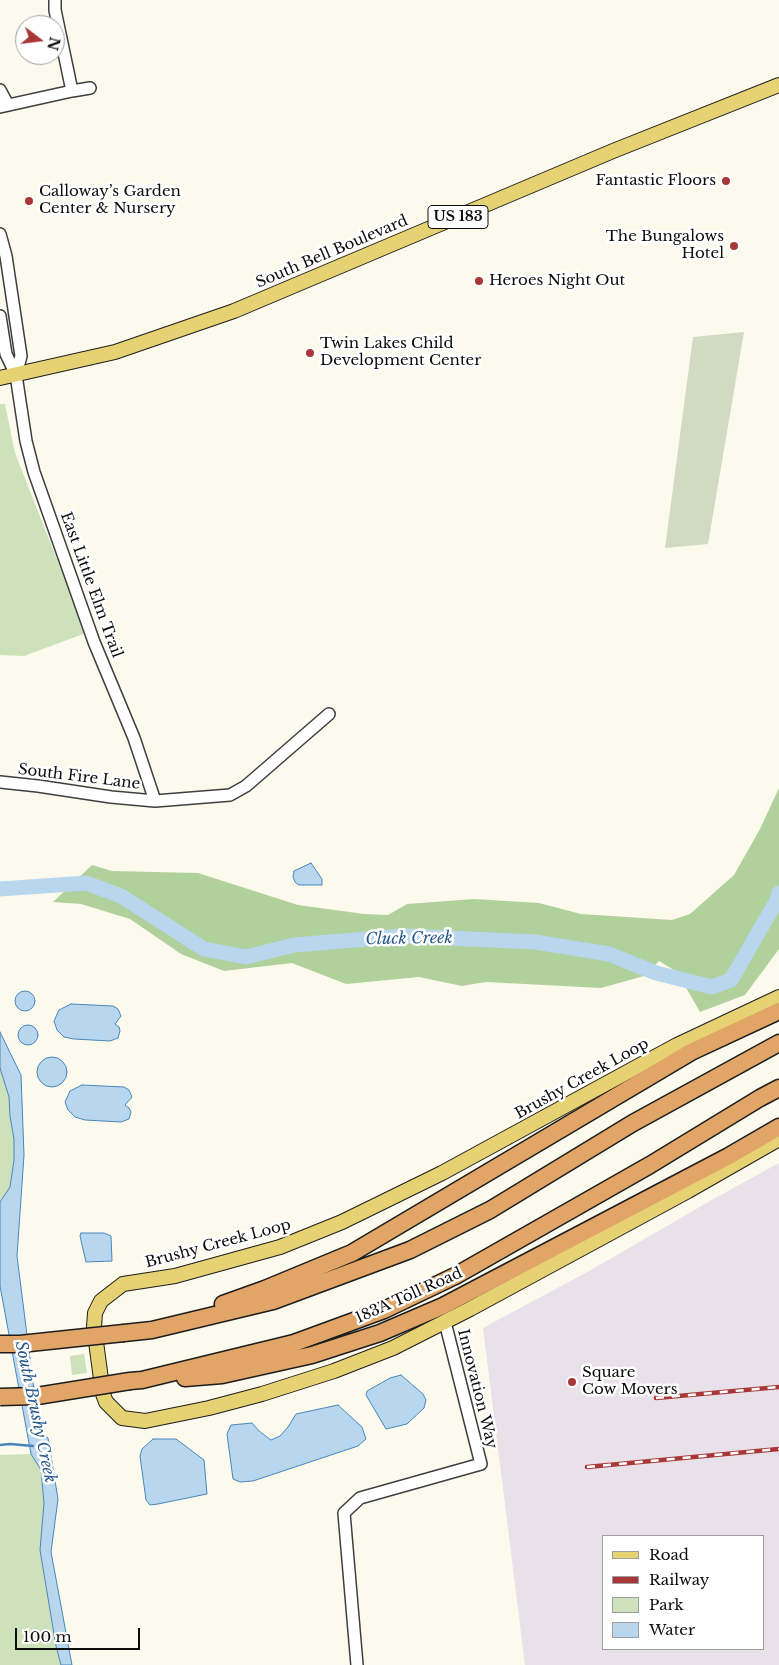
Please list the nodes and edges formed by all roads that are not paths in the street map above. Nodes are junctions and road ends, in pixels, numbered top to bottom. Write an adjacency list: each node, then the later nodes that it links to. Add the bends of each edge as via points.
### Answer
1 (55, 0): 5 (street)
2 (779, 85): 9 (main road, South Bell Boulevard / US 183, via 613,151 234,311 114,352)
3 (90, 88): 5 (street)
4 (0, 90): 6 (street)
5 (72, 91): 6 (street)
6 (4, 106)
7 (0, 234): 9 (street, via 21,356)
8 (0, 316): 9 (street, via 6,354)
9 (16, 375): 10 (main road, South Bell Boulevard / US 183); 13 (street, East Little Elm Trail, via 34,472 94,642 134,738)
10 (0, 378)
11 (330, 714): 13 (street, South Fire Lane, via 246,786 230,795)
12 (0, 782): 13 (street, South Fire Lane)
13 (155, 800)
14 (779, 997): 20 (main road, Brushy Creek Loop, via 677,1045 442,1173 342,1222 280,1247 175,1276 123,1284 101,1301 95,1313 94,1327 106,1402 122,1418 146,1421 262,1394 334,1371 393,1348)
15 (779, 1012): 21 (highway, via 691,1052 352,1253)
16 (779, 1043): 21 (highway, via 633,1123 490,1210 410,1250 273,1301)
17 (779, 1088): 23 (highway, 183A Toll Road, via 455,1276 384,1310 294,1343)
18 (779, 1127): 23 (highway, via 515,1269 443,1306 380,1333 312,1355 222,1375)
19 (779, 1139): 20 (main road, Brushy Creek Loop)
20 (445, 1322): 25 (street, Innovation Way, via 481,1464 360,1498 344,1513)
21 (152, 1330): 22 (highway, bridge)
22 (0, 1344)
23 (136, 1381): 24 (highway, 183A Toll Road, bridge, via 36,1396)
24 (0, 1397)
25 (357, 1665)

